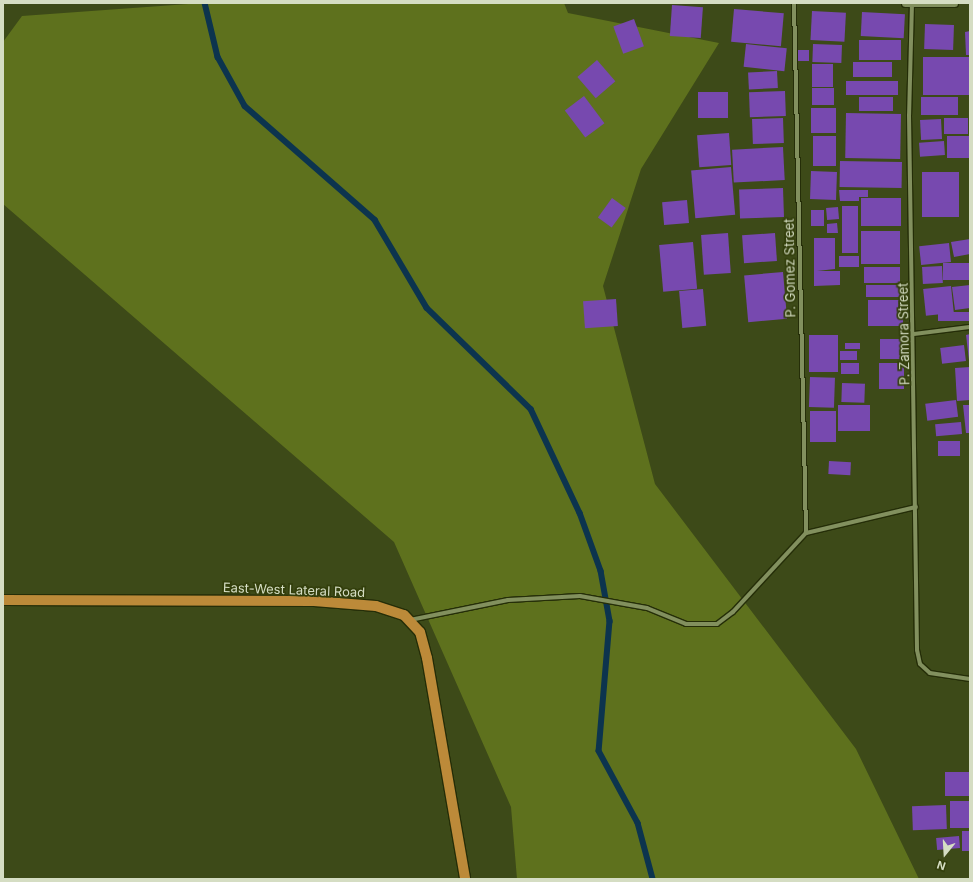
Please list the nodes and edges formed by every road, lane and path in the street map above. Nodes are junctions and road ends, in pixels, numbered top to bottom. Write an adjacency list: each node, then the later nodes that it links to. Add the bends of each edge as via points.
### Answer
1 (794, 3): 8 (street, P. Gomez Street)
2 (905, 3): 3 (street)
3 (912, 3): 4 (street); 6 (street, P. Zamora Street, via 909,116)
4 (954, 3)
5 (970, 327): 6 (street)
6 (914, 334): 7 (street, P. Zamora Street)
7 (916, 507): 8 (street); 11 (street, P. Zamora Street, via 917,650 920,664 930,673)
8 (806, 533): 10 (street, via 734,612 717,624 686,624 646,608 580,596 508,600)
9 (3, 600): 10 (main road, East-West Lateral Road, via 314,600 376,606 395,611)
10 (410, 620): 12 (main road, East-West Lateral Road, via 423,639 429,665)
11 (970, 679)
12 (465, 879)

